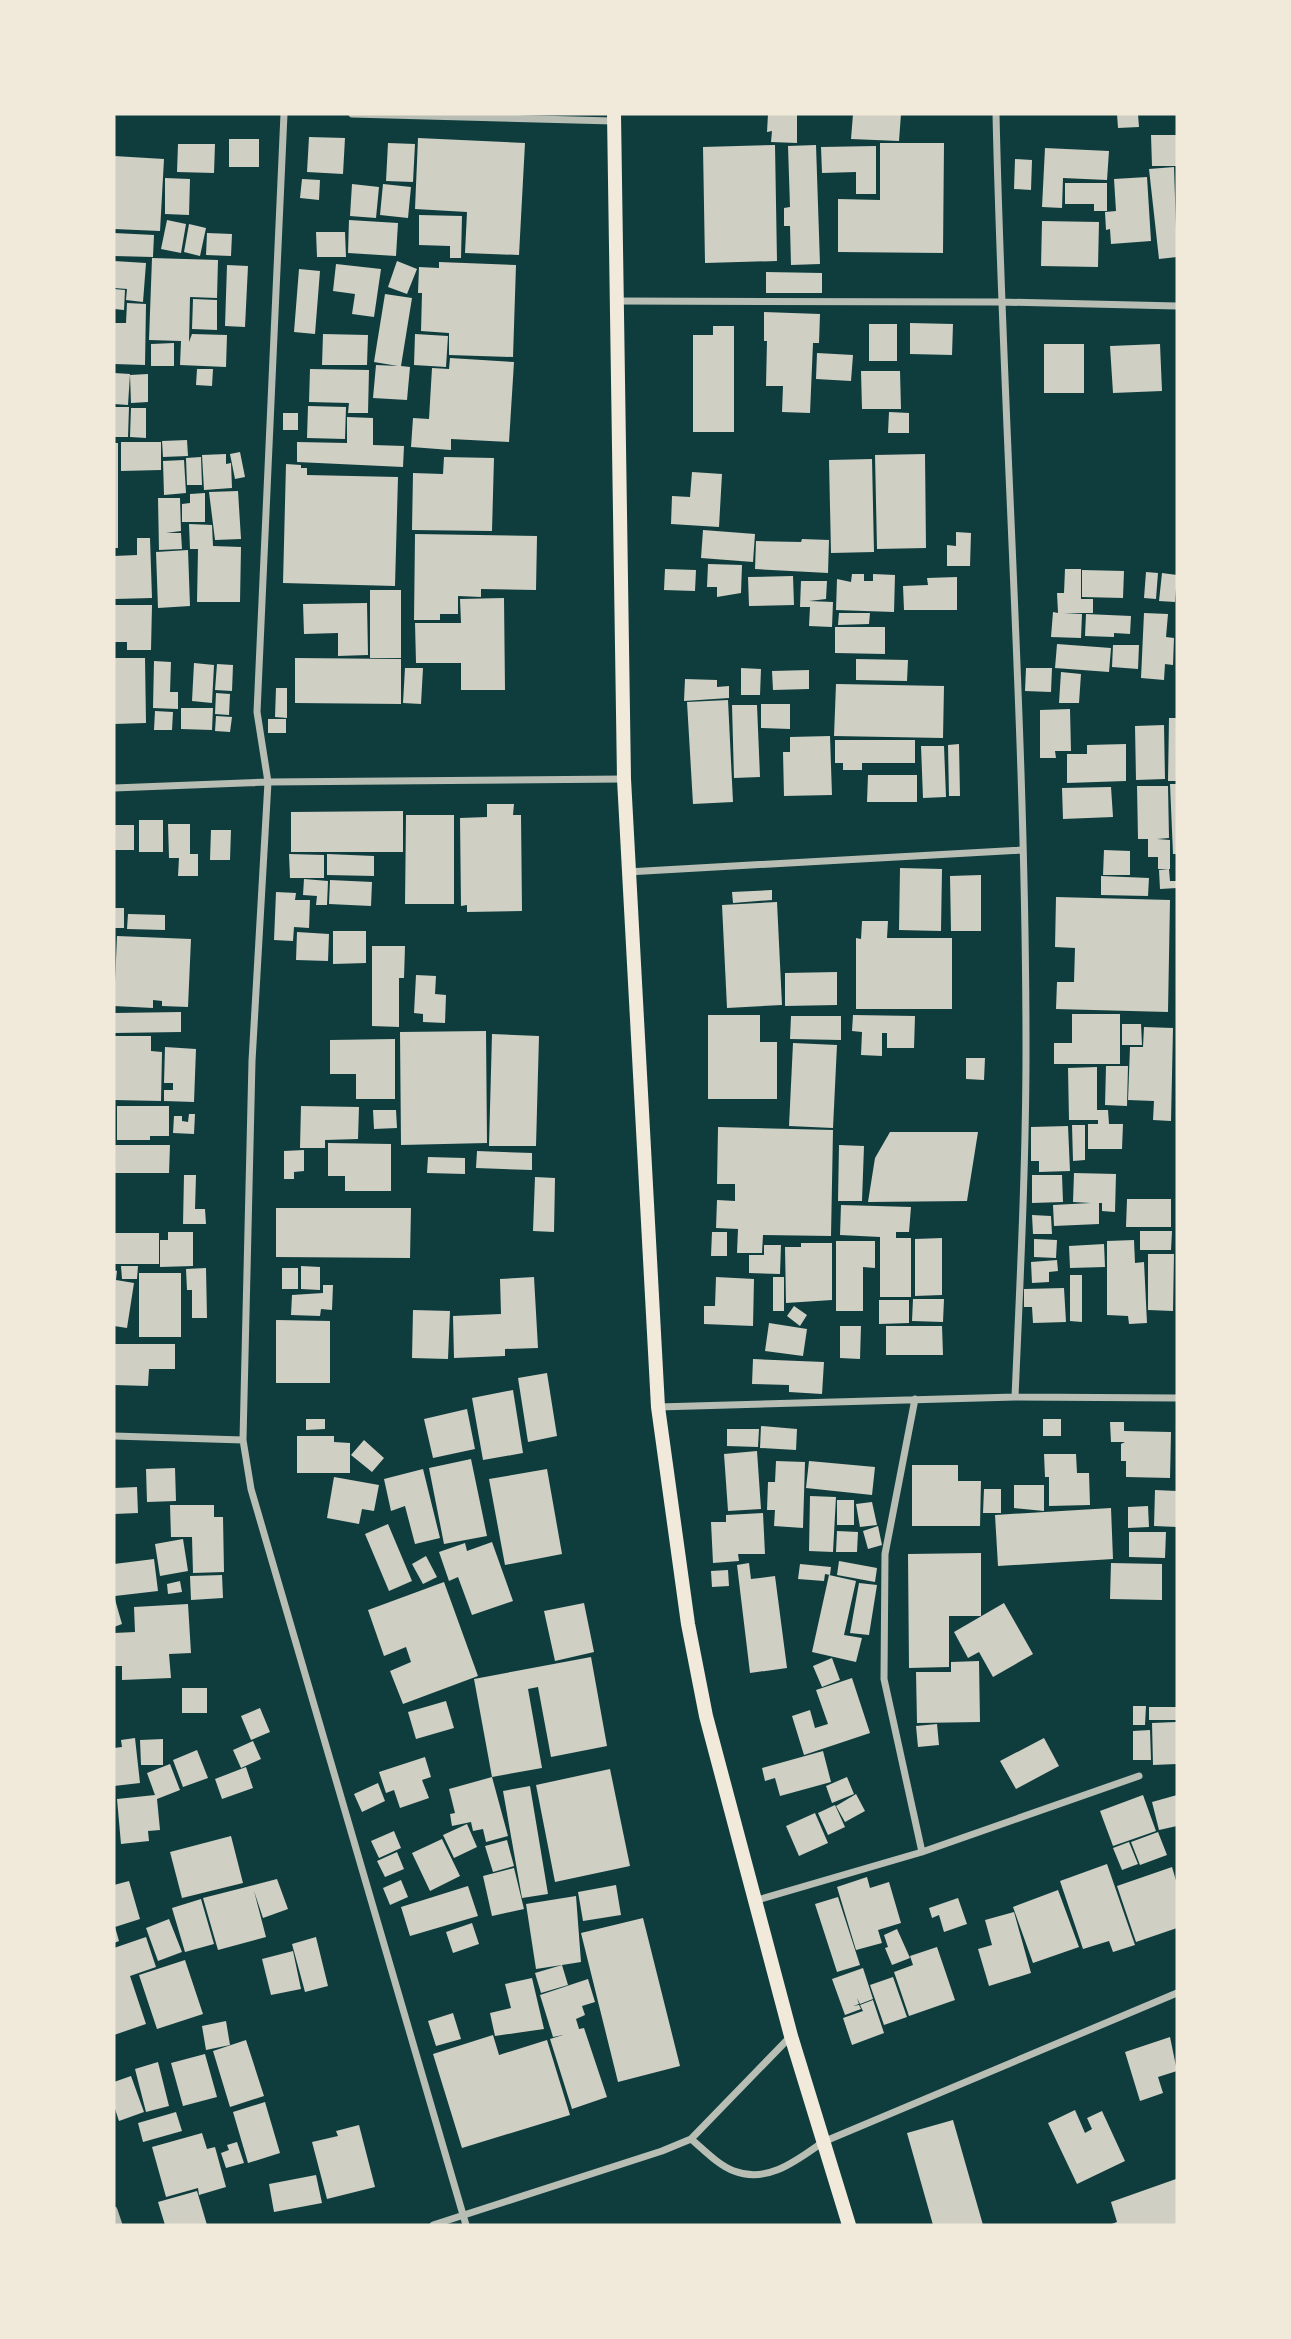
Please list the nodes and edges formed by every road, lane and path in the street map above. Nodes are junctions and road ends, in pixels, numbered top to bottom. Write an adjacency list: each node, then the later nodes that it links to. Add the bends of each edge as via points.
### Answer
1 (284, 114): 9 (street, via 257,712)
2 (352, 114): 4 (street)
3 (996, 114): 6 (street)
4 (614, 117): 5 (main road)
5 (617, 301): 6 (street); 8 (main road)
6 (1000, 302): 7 (street); 11 (street)
7 (1177, 306)
8 (624, 779): 9 (street); 12 (main road)
9 (268, 782): 10 (street); 18 (street, via 252,1061)
10 (114, 788)
11 (1021, 849): 12 (street); 13 (street, via 1026,1047)
12 (628, 872): 16 (main road)
13 (1015, 1397): 14 (street); 15 (street)
14 (1177, 1398)
15 (915, 1399): 16 (street); 20 (street, via 885,1554 884,1679)
16 (658, 1407): 21 (main road, via 703,1703)
17 (114, 1436): 18 (street)
18 (243, 1440): 27 (street, via 251,1489)
19 (1139, 1776): 20 (street)
20 (922, 1852): 21 (street)
21 (754, 1901): 23 (main road)
22 (1177, 1993): 25 (street)
23 (792, 2036): 24 (street); 25 (main road)
24 (691, 2139): 25 (street, via 732,2171 753,2175 789,2165); 27 (street)
25 (823, 2142): 31 (main road)
26 (114, 2210): 28 (street)
27 (463, 2216): 29 (street); 30 (street)
28 (119, 2225)
29 (433, 2225)
30 (466, 2225)
31 (849, 2225)

